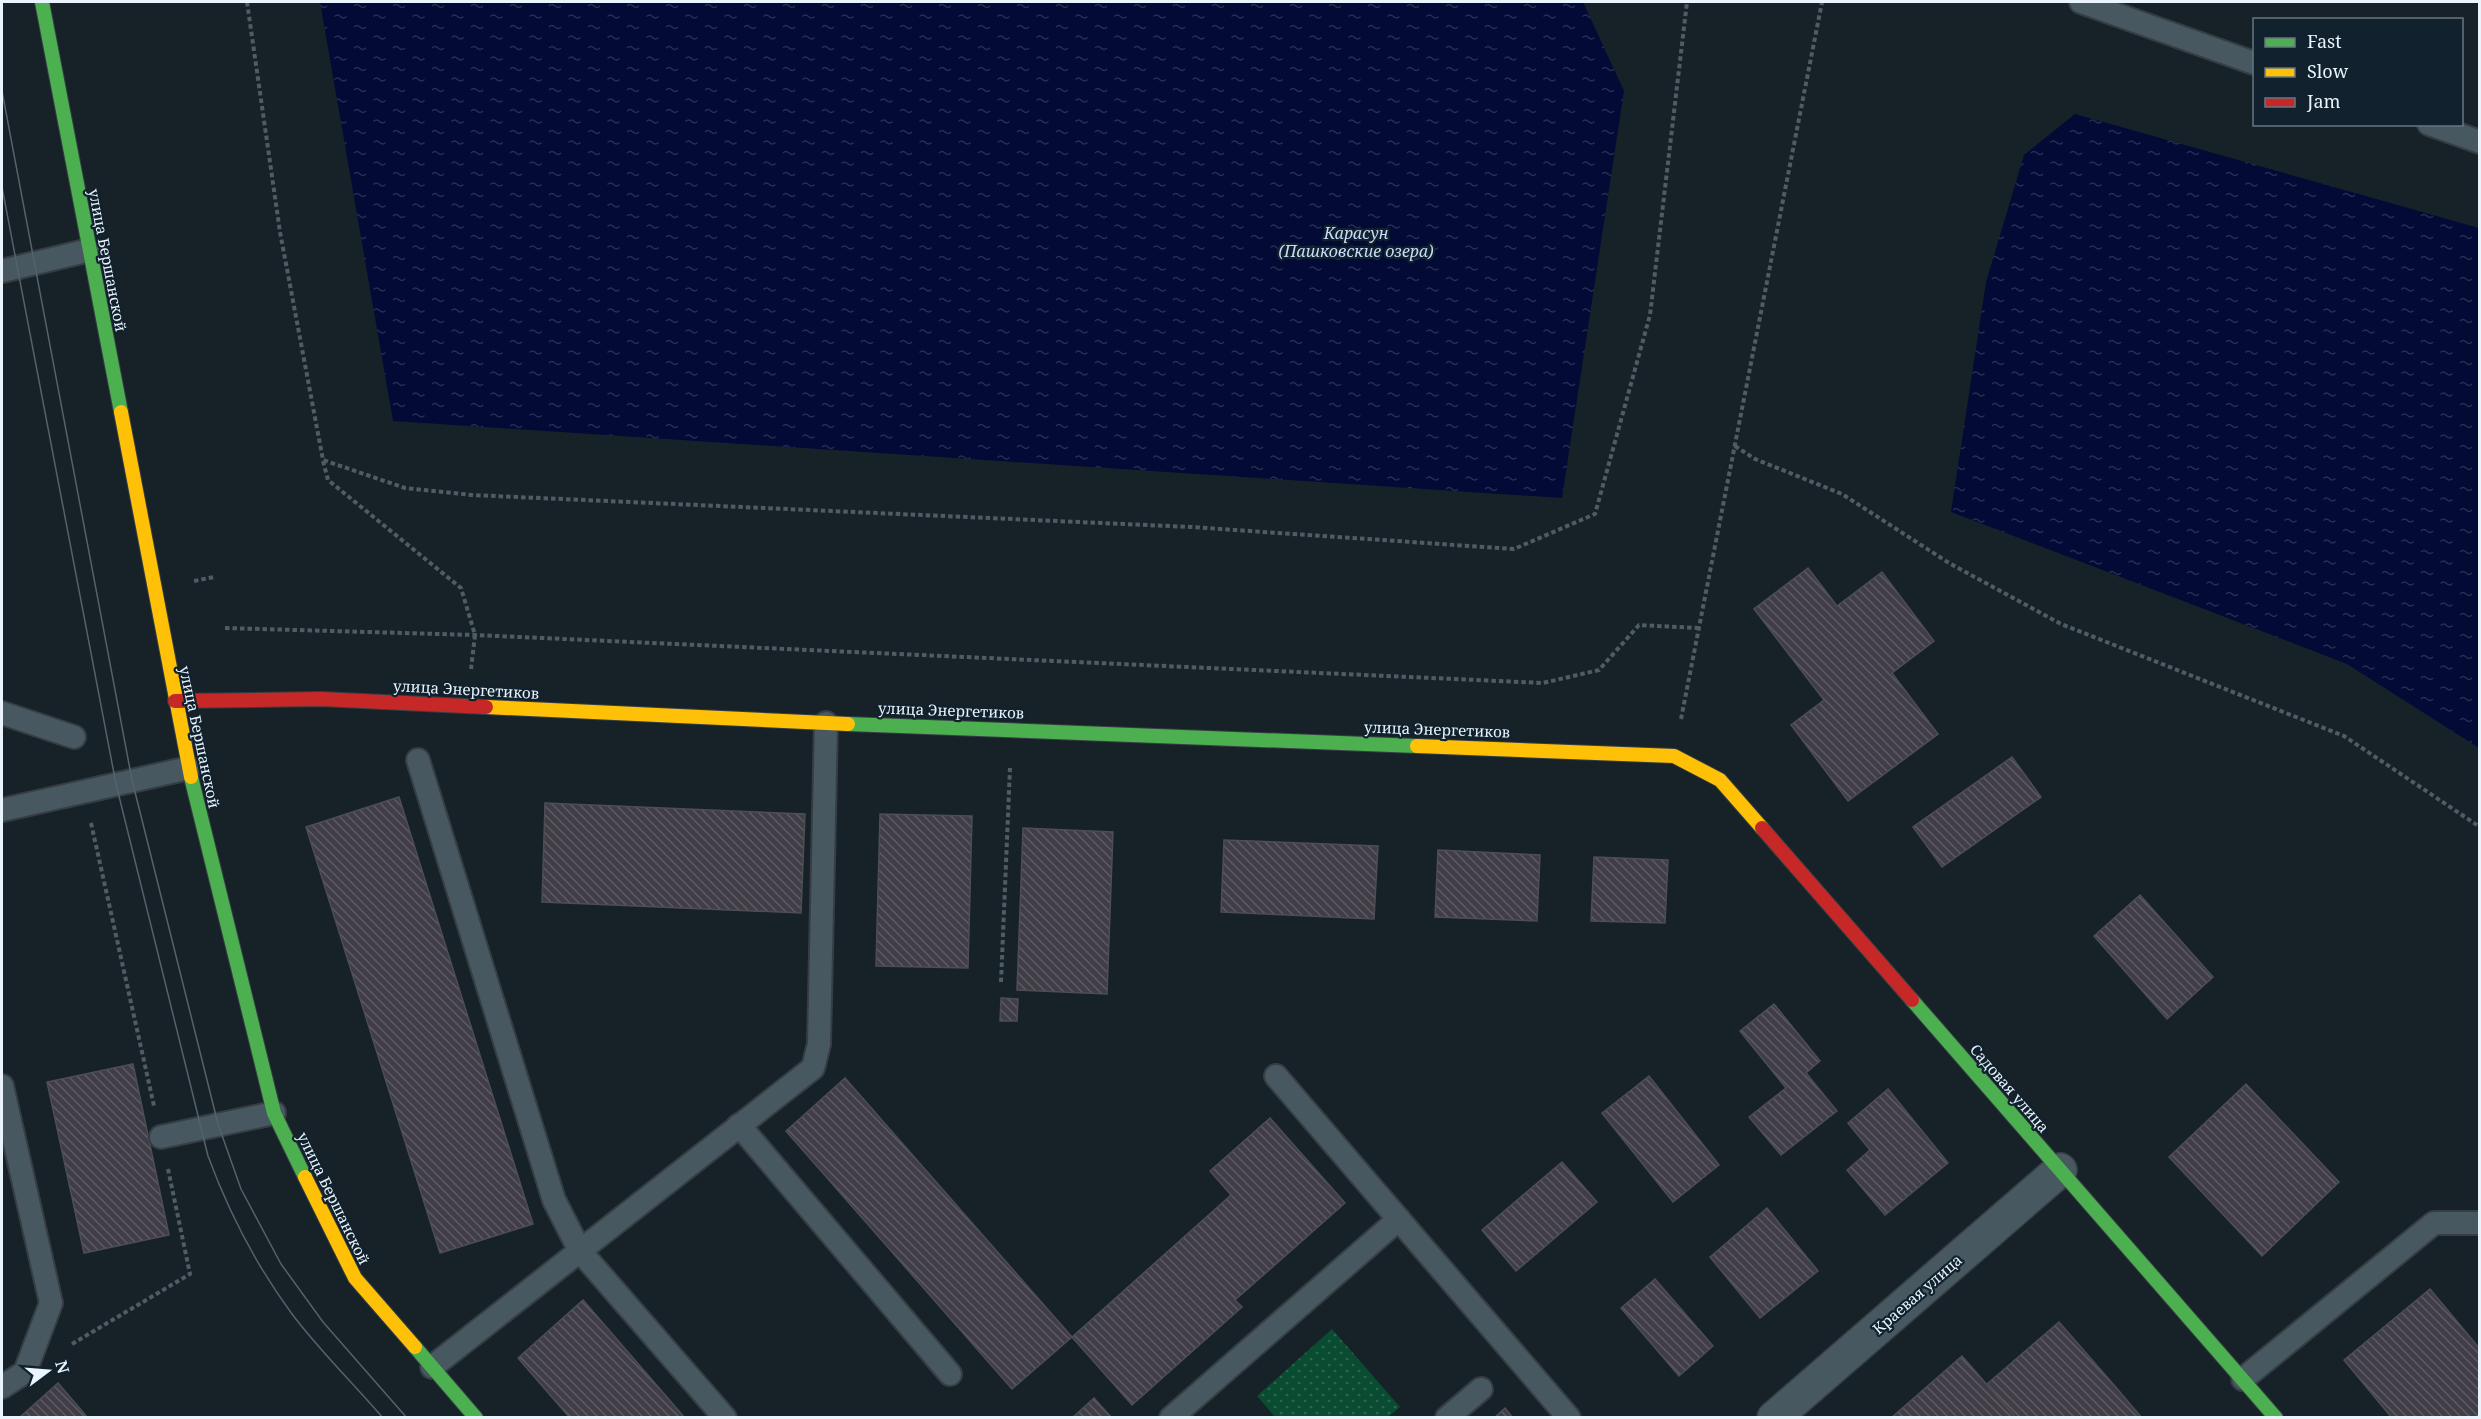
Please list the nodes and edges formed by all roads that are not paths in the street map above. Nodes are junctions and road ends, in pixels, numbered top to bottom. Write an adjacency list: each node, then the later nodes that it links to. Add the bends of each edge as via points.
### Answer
1 (42, 2): 6 (street, улица Бершанской)
2 (2081, 2): 3 (lane)
3 (2253, 63)
4 (2435, 126): 5 (lane)
5 (2480, 142)
6 (90, 250): 7 (lane); 8 (street, улица Бершанской)
7 (2, 271)
8 (175, 701): 10 (street, улица Энергетиков, via 321,699); 13 (street, улица Бершанской)
9 (2, 713): 11 (lane)
10 (826, 723): 14 (street, улица Энергетиков, via 1674,756); 19 (lane, via 819,1044 813,1068)
11 (74, 736)
12 (418, 760): 24 (lane, via 554,1200)
13 (189, 768): 15 (lane); 18 (street, улица Бершанской)
14 (1720, 780): 21 (street, Садовая улица)
15 (2, 810)
16 (1276, 1076): 22 (lane)
17 (2, 1086): 28 (lane, via 51,1303 25,1372)
18 (274, 1113): 20 (lane); 25 (street, улица Бершанской, via 355,1278)
19 (740, 1125): 24 (lane); 26 (lane)
20 (161, 1137)
21 (2060, 1170): 27 (street, Садовая улица); 35 (street, Краевая улица)
22 (1399, 1219): 32 (lane); 34 (lane)
23 (2480, 1223): 27 (lane, via 2434,1223)
24 (580, 1251): 25 (lane); 31 (lane)
25 (432, 1367): 30 (street, улица Бершанской)
26 (950, 1374)
27 (2243, 1379): 36 (street, Садовая улица)
28 (2, 1387)
29 (1480, 1389): 33 (lane)
30 (476, 1418)
31 (725, 1418)
32 (1171, 1418)
33 (1447, 1418)
34 (1569, 1418)
35 (1774, 1418)
36 (2276, 1418)

